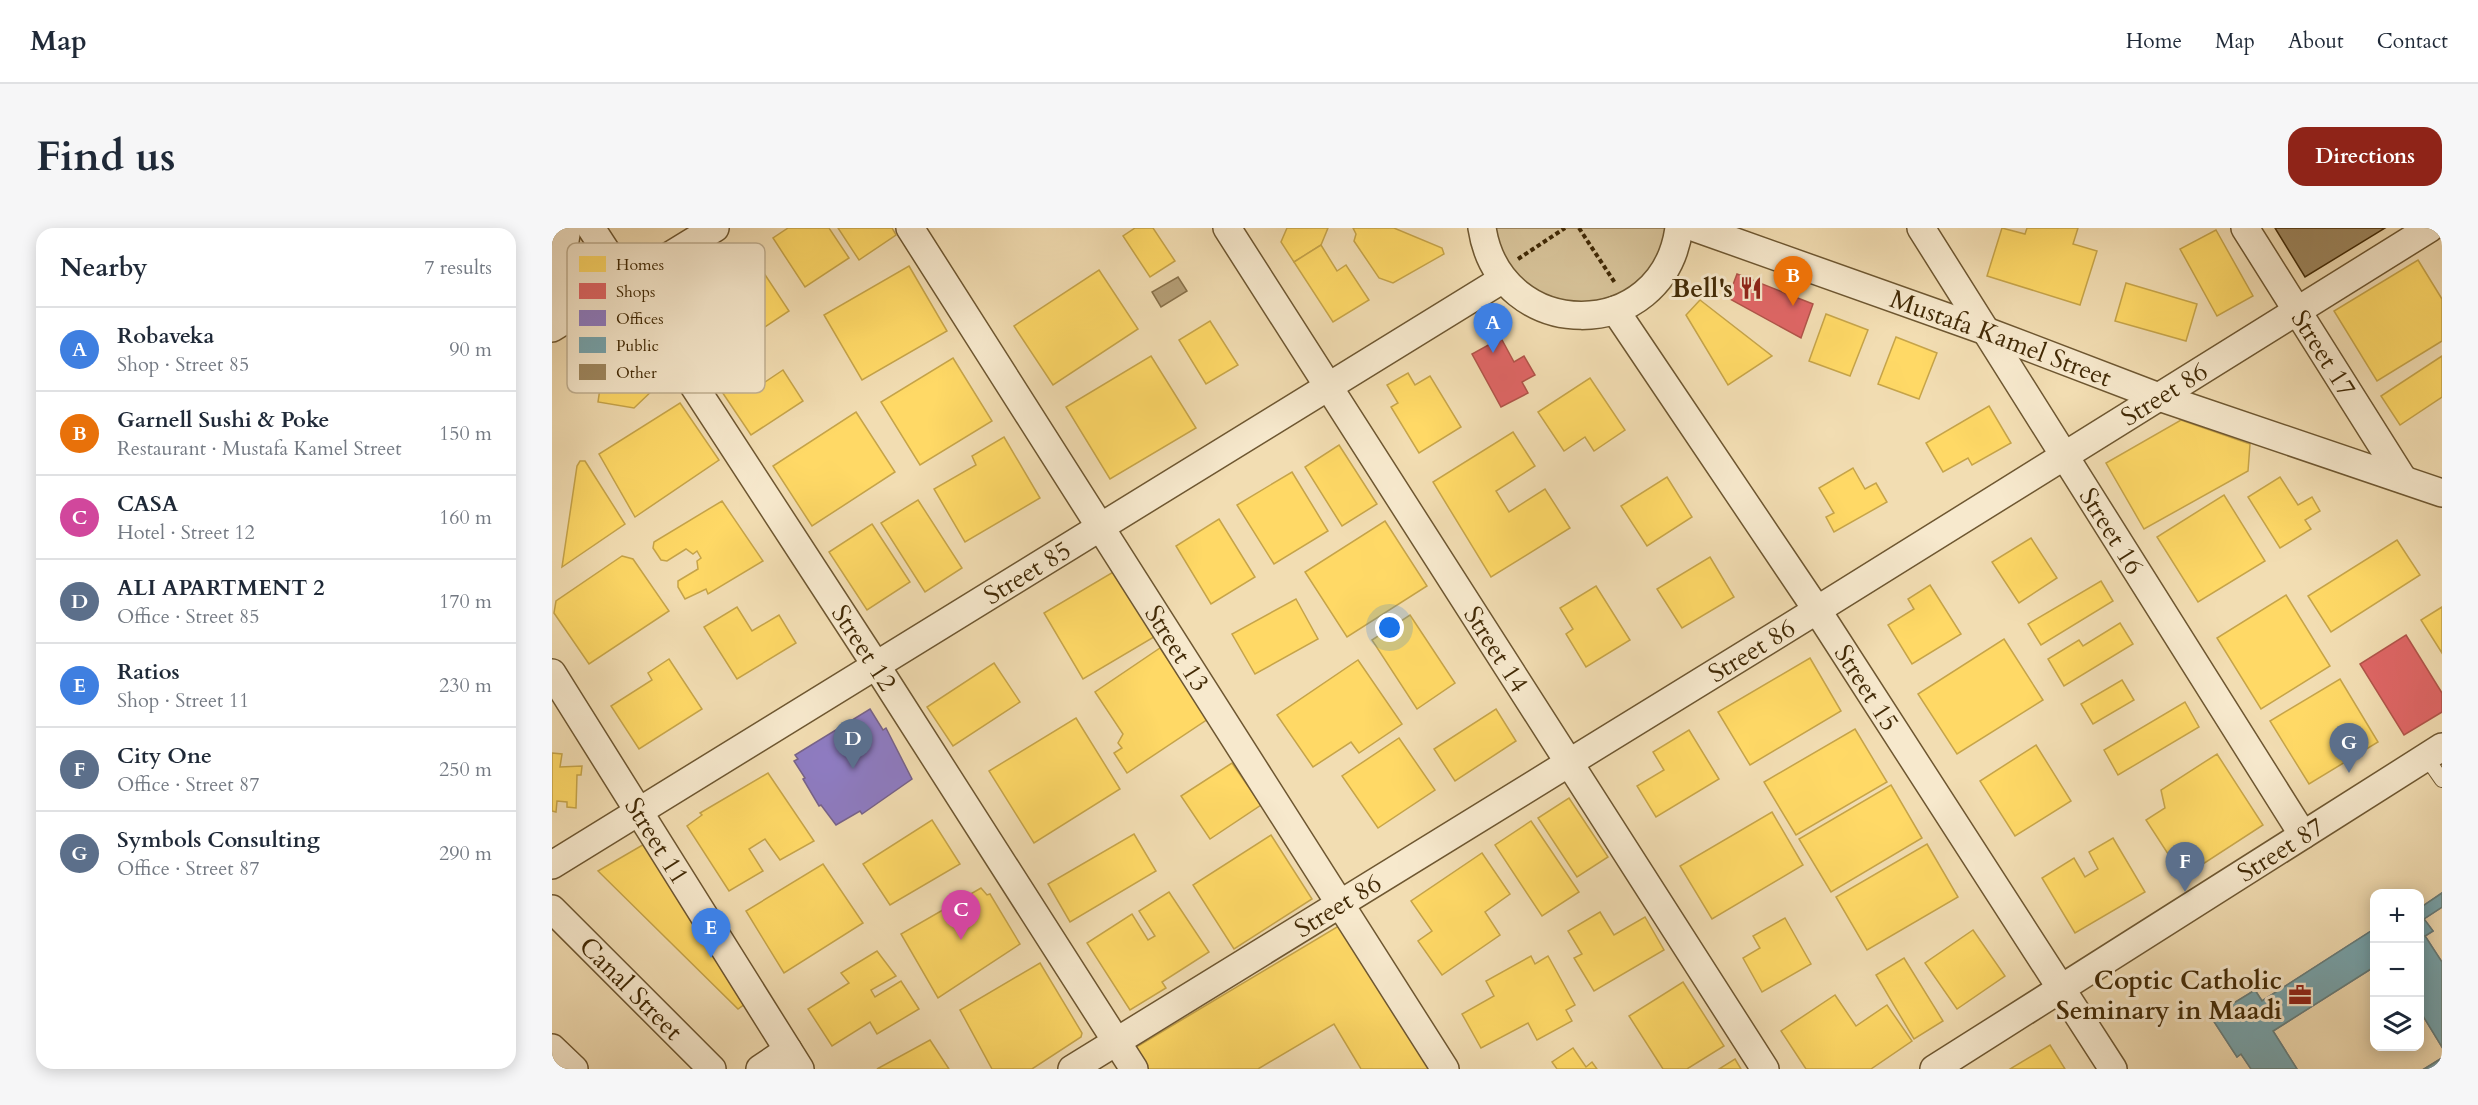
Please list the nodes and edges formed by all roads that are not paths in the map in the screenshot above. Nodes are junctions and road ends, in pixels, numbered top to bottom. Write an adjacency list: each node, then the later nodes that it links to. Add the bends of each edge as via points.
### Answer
1 (567, 228): 18 (street)
2 (591, 228): 12 (street, Street 12)
3 (715, 228): 13 (street)
4 (910, 228): 26 (street, Street 13)
5 (1227, 228): 20 (street, Street 14)
6 (1482, 228): 14 (street, via 1489,256)
7 (1680, 228): 15 (street, via 1661,276)
8 (1696, 228): 19 (street, Mustafa Kamel Street)
9 (1921, 228): 19 (street, Street 16)
10 (2245, 228): 16 (street, Street 17)
11 (2430, 228): 16 (street, Street 86)
12 (601, 243)
13 (690, 243)
14 (1501, 275): 15 (street, via 1518,294 1554,313 1575,316); 20 (street, Street 85)
15 (1622, 307): 27 (street, Street 15)
16 (2297, 311): 22 (street, Street 86); 24 (street, Street 17)
17 (567, 317): 18 (street)
18 (552, 326)
19 (1986, 331): 22 (street, Mustafa Kamel Street); 23 (street, Street 16)
20 (1328, 385): 26 (street, Street 85); 31 (street, Street 14)
21 (700, 393): 28 (street, Street 12)
22 (2159, 397): 23 (street, Street 86); 24 (street, Mustafa Kamel Street)
23 (2064, 456): 27 (street, Street 86); 34 (street, Street 16)
24 (2403, 479): 25 (street, Mustafa Kamel Street)
25 (2442, 493)
26 (1100, 526): 28 (street, Street 85); 36 (street, Street 13)
27 (1817, 610): 31 (street, Street 86); 38 (street, Street 15)
28 (877, 667): 33 (street, Street 85); 39 (street, Street 12)
29 (552, 673): 33 (street, Street 11)
30 (2434, 752): 32 (lane); 34 (street, Street 87)
31 (1569, 763): 36 (street, Street 86); 48 (street, Street 14)
32 (2442, 780)
33 (638, 813): 35 (street, Street 85); 41 (street, Street 11)
34 (2303, 835): 38 (street, Street 87)
35 (552, 865)
36 (1340, 904): 39 (street, Street 86); 47 (street, Street 13)
37 (552, 909): 43 (street, Canal Street)
38 (2062, 988): 49 (street, Street 87); 50 (street, Street 15)
39 (1117, 1041): 45 (street, Street 86); 46 (street, Street 12)
40 (552, 1048): 42 (street)
41 (794, 1059): 44 (street)
42 (574, 1069)
43 (712, 1069)
44 (760, 1069)
45 (1072, 1069)
46 (1134, 1069)
47 (1445, 1069)
48 (1765, 1069)
49 (1934, 1069)
50 (2113, 1069)

